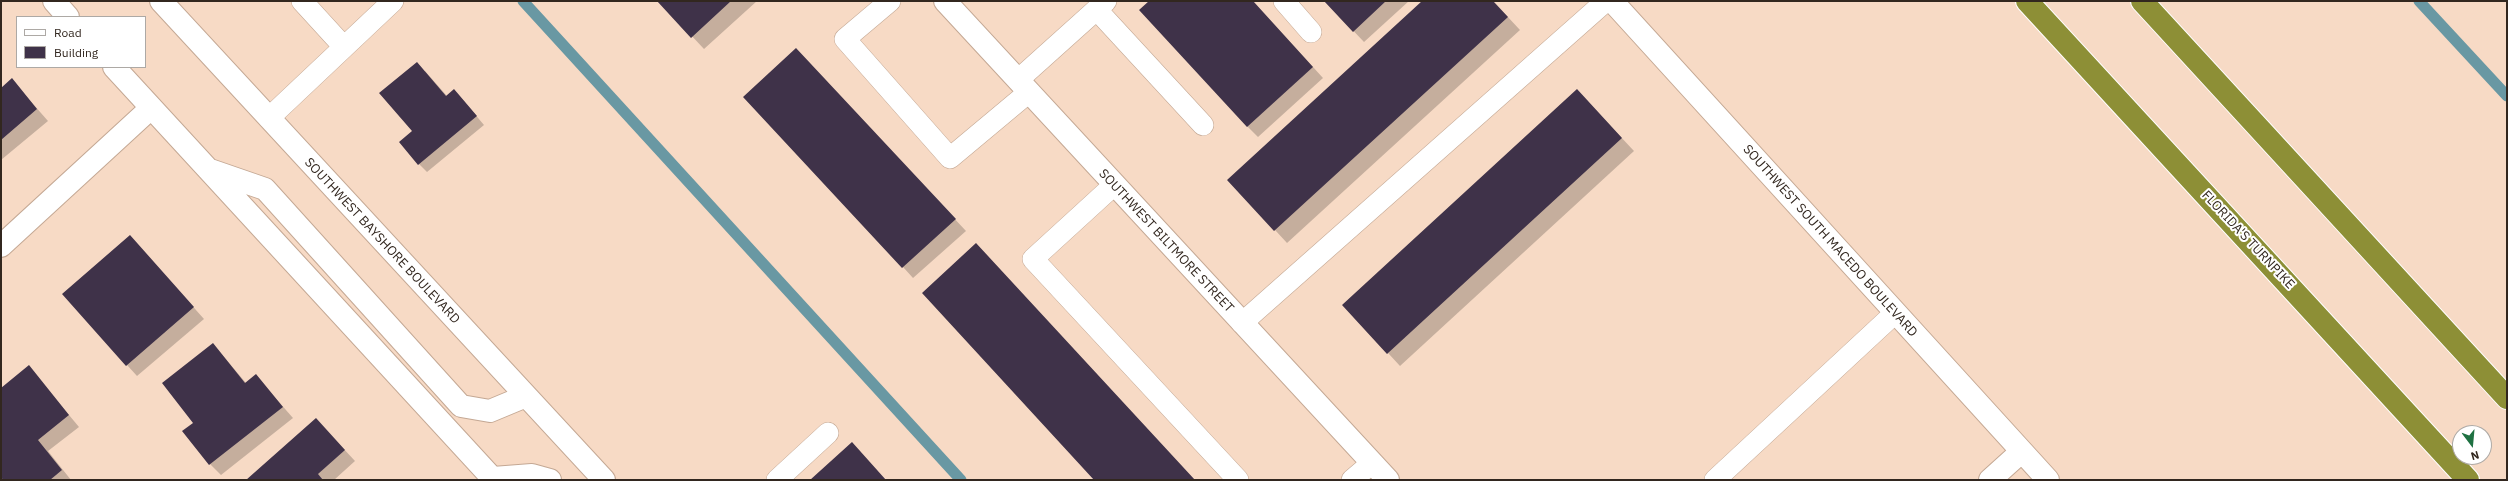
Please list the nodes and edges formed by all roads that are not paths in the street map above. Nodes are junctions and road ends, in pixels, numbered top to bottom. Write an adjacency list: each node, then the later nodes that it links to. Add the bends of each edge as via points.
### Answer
1 (54, 1): 13 (main road)
2 (161, 1): 19 (main road, SOUTHWEST BAYSHORE BOULEVARD)
3 (302, 1): 15 (lane)
4 (393, 1): 15 (lane)
5 (890, 1): 17 (lane, via 844,39 950,158)
6 (945, 1): 17 (main road, SOUTHWEST BILTMORE STREET)
7 (1284, 1): 14 (lane)
8 (1606, 1): 25 (lane)
9 (1612, 1): 24 (main road, SOUTHWEST SOUTH MACEDO BOULEVARD)
10 (2027, 1): 41 (highway, FLORIDA'S TURNPIKE)
11 (2142, 1): 27 (highway)
12 (1102, 6): 17 (lane); 20 (lane)
13 (67, 16)
14 (1312, 32)
15 (344, 47): 19 (lane)
16 (115, 68): 18 (main road)
17 (1023, 86): 22 (main road, SOUTHWEST BILTMORE STREET)
18 (151, 108): 21 (main road); 23 (main road)
19 (269, 118): 26 (main road, SOUTHWEST BAYSHORE BOULEVARD)
20 (1202, 125)
21 (207, 169): 26 (main road, via 265,189 461,406 490,411); 31 (main road)
22 (1114, 185): 25 (main road, SOUTHWEST BILTMORE STREET); 35 (lane, via 1033,259)
23 (1, 246)
24 (1895, 313): 29 (main road, SOUTHWEST SOUTH MACEDO BOULEVARD); 38 (lane)
25 (1242, 323): 30 (main road, SOUTHWEST BILTMORE STREET)
26 (526, 396): 33 (main road, SOUTHWEST BAYSHORE BOULEVARD)
27 (2507, 398)
28 (828, 433): 34 (lane)
29 (2021, 452): 39 (main road); 40 (main road, SOUTHWEST SOUTH MACEDO BOULEVARD)
30 (1372, 463): 36 (lane); 37 (main road, SOUTHWEST BILTMORE STREET)
31 (493, 479): 32 (main road, via 532,475)
32 (550, 480)
33 (604, 480)
34 (777, 480)
35 (1238, 480)
36 (1352, 480)
37 (1388, 480)
38 (1715, 480)
39 (1990, 480)
40 (2048, 480)
41 (2468, 480)

